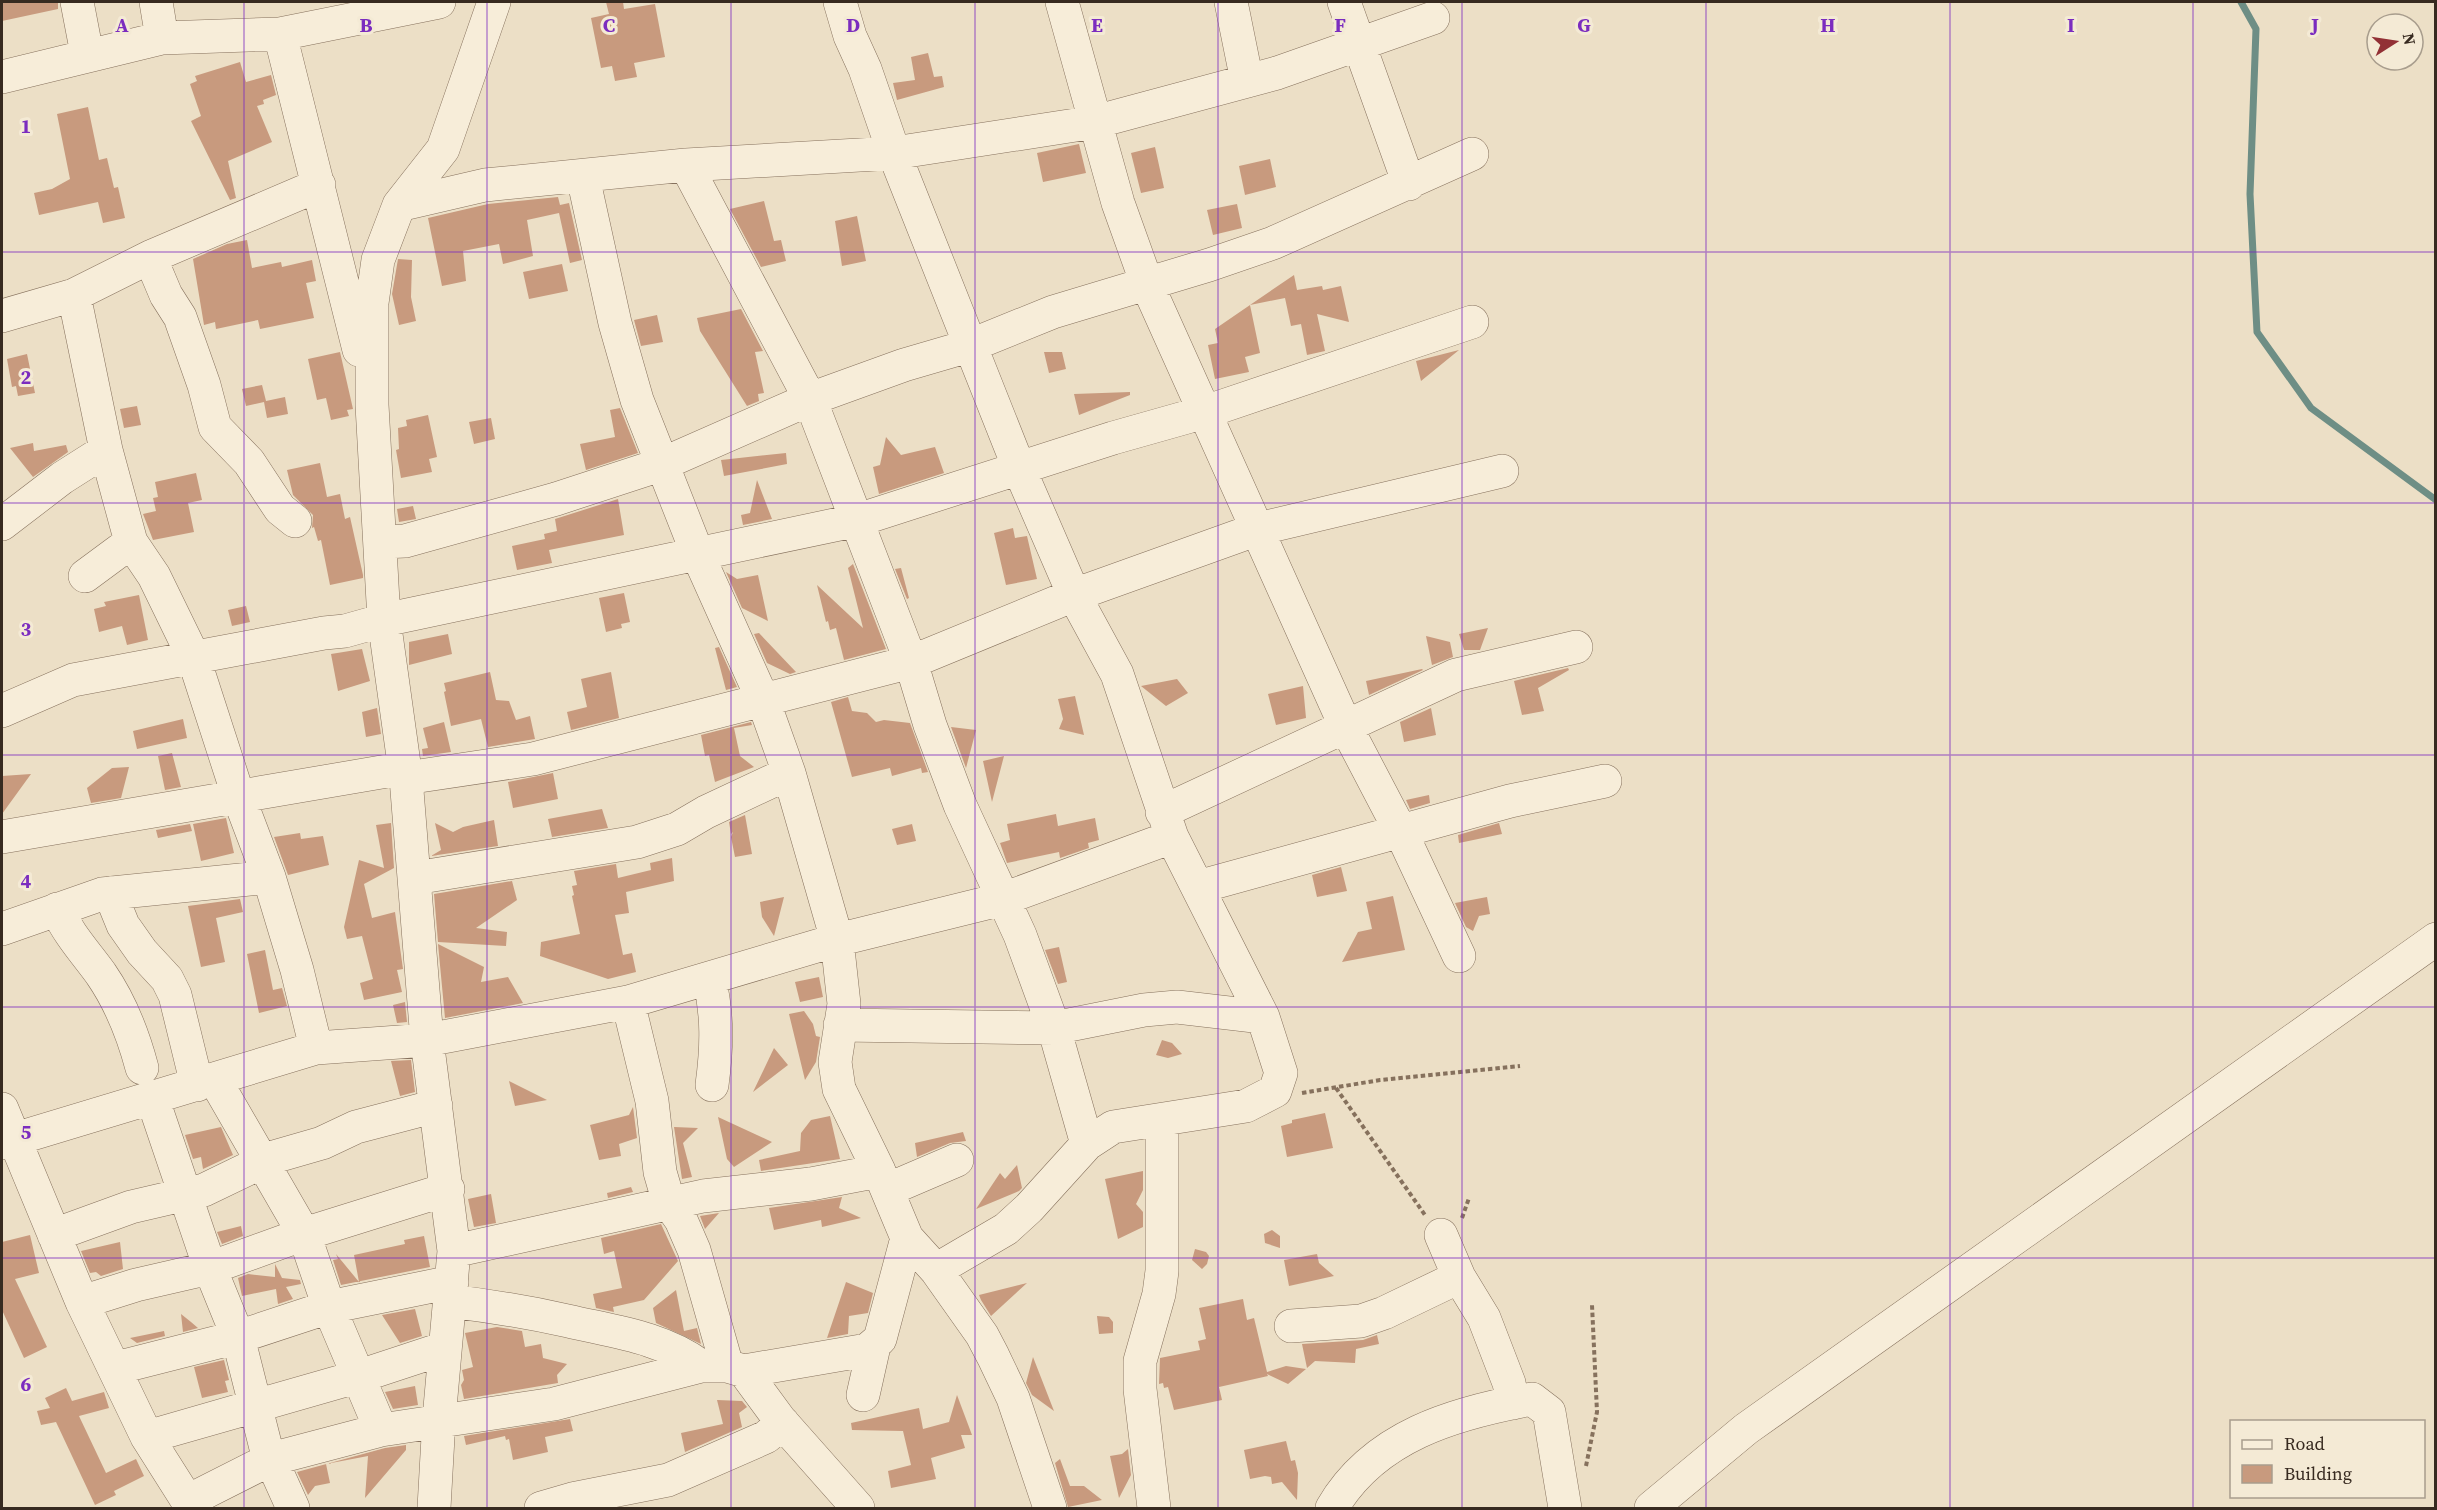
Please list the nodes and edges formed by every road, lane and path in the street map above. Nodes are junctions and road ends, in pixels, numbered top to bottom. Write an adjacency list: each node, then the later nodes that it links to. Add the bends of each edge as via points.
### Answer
1 (77, 2): 14 (street)
2 (156, 2): 12 (street)
3 (440, 2): 9 (street)
4 (494, 2): 24 (street, via 443,149)
5 (840, 2): 18 (street)
6 (1062, 2): 17 (street)
7 (1231, 2): 16 (street)
8 (1344, 2): 13 (street)
9 (341, 12): 11 (street)
10 (1433, 18): 13 (street)
11 (280, 34): 12 (street); 23 (street)
12 (162, 38): 14 (street)
13 (1360, 44): 16 (street); 22 (street)
14 (87, 54): 15 (street)
15 (2, 77)
16 (1247, 81): 17 (street)
17 (1095, 122): 18 (street); 26 (street)
18 (894, 153): 20 (street); 30 (street)
19 (1472, 154): 22 (street)
20 (686, 165): 21 (street); 31 (street)
21 (583, 177): 24 (street, via 485,184); 35 (street, via 615,323)
22 (1409, 184): 26 (street, via 1273,243)
23 (319, 185): 25 (street); 32 (street)
24 (399, 205): 32 (street, via 378,260 372,303)
25 (150, 256): 27 (street); 38 (street, via 180,317 215,427 249,462 280,509)
26 (1147, 284): 30 (street, via 1053,312); 33 (street)
27 (74, 295): 28 (street); 34 (street)
28 (2, 316)
29 (1472, 322): 33 (street)
30 (969, 346): 31 (street); 36 (street)
31 (810, 399): 35 (street); 39 (street)
32 (372, 405): 43 (street)
33 (1205, 412): 36 (street); 41 (street)
34 (106, 450): 40 (street); 42 (street)
35 (660, 465): 43 (street, via 405,541); 44 (street)
36 (1019, 468): 39 (street); 46 (street)
37 (1502, 471): 41 (street)
38 (295, 520)
39 (858, 520): 44 (street); 50 (street)
40 (2, 524)
41 (1258, 529): 46 (street); 53 (street)
42 (131, 542): 45 (street); 49 (street, via 154,576)
43 (382, 542): 47 (street)
44 (698, 555): 47 (street); 51 (street)
45 (85, 576)
46 (1074, 595): 50 (street); 58 (street, via 1118,674)
47 (384, 620): 49 (street, via 345,631); 54 (street)
48 (1576, 647): 53 (street, via 1456,675)
49 (193, 656): 52 (street, via 73,680); 57 (street)
50 (911, 662): 51 (street); 65 (street, via 960,804)
51 (763, 700): 54 (street, via 533,759); 55 (street)
52 (2, 711)
53 (1345, 725): 58 (street); 59 (street)
54 (405, 773): 57 (street); 62 (street)
55 (789, 773): 62 (street, via 677,829 637,842); 69 (street)
56 (1605, 781): 59 (street, via 1510,801)
57 (238, 795): 60 (street); 61 (street)
58 (1167, 825): 63 (street); 65 (street)
59 (1401, 832): 63 (street); 70 (street)
60 (2, 837)
61 (269, 877): 64 (street); 77 (street)
62 (415, 878): 76 (street)
63 (1198, 886): 73 (street)
64 (110, 893): 66 (street); 80 (street, via 123,925 167,979)
65 (1003, 899): 69 (street); 75 (street)
66 (57, 909): 67 (street); 79 (street, via 123,1012)
67 (2, 929)
68 (2436, 939): 132 (street, via 1746,1429)
69 (837, 940): 71 (street); 74 (street, via 844,1004)
70 (1459, 956)
71 (709, 978): 72 (street); 81 (street, via 716,1006)
72 (628, 1002): 76 (street); 95 (street, via 652,1101 660,1172)
73 (1263, 1017): 75 (street, via 1177,1007); 83 (street, via 1281,1073 1275,1091)
74 (840, 1025): 75 (street); 91 (street, via 835,1062 839,1089)
75 (1054, 1028): 88 (street)
76 (427, 1040): 77 (street); 84 (street)
77 (316, 1048): 80 (street)
78 (1520, 1066): 82 (path)
79 (147, 1082): 80 (street); 87 (street); 93 (street)
80 (206, 1083): 90 (street)
81 (712, 1085)
82 (1336, 1088): 83 (path); 98 (path)
83 (1266, 1098): 86 (street, via 1246,1106)
84 (436, 1106): 90 (street, via 377,1120); 92 (street)
85 (2, 1109): 87 (street)
86 (1161, 1121): 88 (street, via 1113,1127); 129 (street, via 1162,1271 1140,1361)
87 (5, 1139): 97 (street)
88 (1087, 1144): 101 (street, via 1006,1229)
89 (957, 1160): 91 (street)
90 (262, 1163): 93 (street, via 229,1180); 96 (street)
91 (883, 1181): 95 (street, via 811,1184); 99 (street)
92 (448, 1189): 96 (street); 103 (street)
93 (185, 1195): 97 (street, via 130,1206); 100 (street)
94 (1469, 1198): 98 (path, via 1456,1239 1447,1240)
95 (669, 1203): 103 (street); 112 (street, via 694,1251)
96 (304, 1234): 100 (street); 106 (street)
97 (54, 1235): 104 (street)
98 (1441, 1235): 102 (street)
99 (907, 1238): 101 (street); 109 (street, via 884,1327)
100 (210, 1268): 104 (street); 108 (street)
101 (936, 1270): 128 (street, via 982,1335 1013,1398)
102 (1459, 1277): 107 (street, via 1384,1314 1361,1321); 115 (street, via 1484,1318)
103 (452, 1278): 106 (street); 110 (street); 112 (street, via 525,1310 636,1335)
104 (82, 1302): 111 (street)
105 (1592, 1305): 122 (path, via 1597,1412)
106 (329, 1307): 108 (street); 113 (street)
107 (1291, 1326)
108 (238, 1337): 111 (street); 116 (street)
109 (874, 1346): 112 (street, via 826,1358); 114 (street)
110 (445, 1348): 113 (street); 117 (street)
111 (116, 1368): 120 (street)
112 (724, 1368): 117 (street, via 554,1404); 118 (street)
113 (360, 1376): 116 (street); 119 (street)
114 (863, 1395)
115 (1513, 1402): 130 (street, via 1460,1414 1393,1446 1361,1468 1345,1485); 131 (street, via 1532,1399 1549,1412)
116 (255, 1405): 120 (street); 121 (street)
117 (439, 1419): 119 (street); 125 (street)
118 (783, 1423): 126 (street, via 765,1437 668,1480); 127 (street)
119 (381, 1430): 121 (street)
120 (147, 1437): 123 (street)
121 (271, 1459): 123 (street); 124 (street)
122 (1582, 1476)
123 (190, 1505)
124 (293, 1509)
125 (434, 1509)
126 (541, 1509)
127 (858, 1509)
128 (1050, 1509)
129 (1154, 1509)
130 (1332, 1509)
131 (1565, 1509)
132 (1651, 1509)

